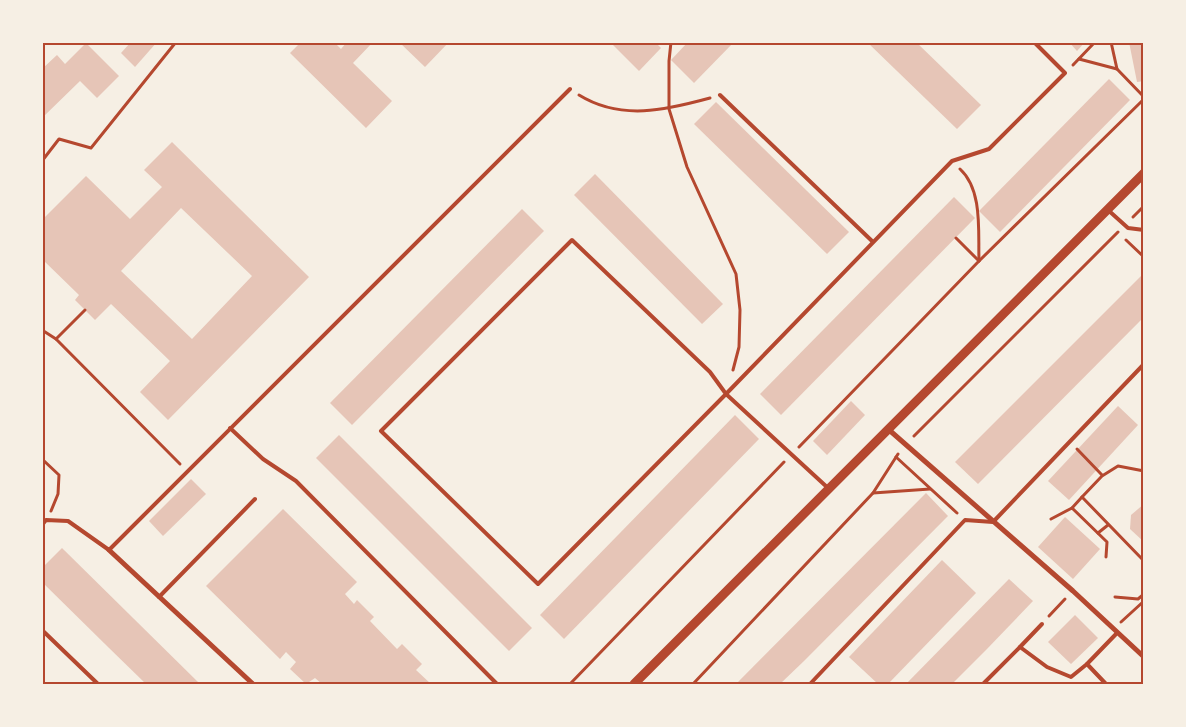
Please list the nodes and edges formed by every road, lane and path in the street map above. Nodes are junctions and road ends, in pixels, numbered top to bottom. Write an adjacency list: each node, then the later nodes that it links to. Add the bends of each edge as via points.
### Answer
1 (176, 42): 13 (path, via 91,148 59,139)
2 (671, 42): 12 (path)
3 (1034, 42): 8 (lane)
4 (1095, 42): 6 (path)
5 (1112, 42): 7 (path)
6 (1079, 59): 7 (path); 8 (path)
7 (1117, 69): 11 (path)
8 (1065, 73): 14 (lane, via 989,149)
9 (570, 90): 12 (path, via 613,110 642,112); 27 (lane)
10 (720, 95): 12 (path); 19 (lane)
11 (1144, 98): 21 (path)
12 (669, 109): 26 (path, via 687,167 736,274 740,310 739,348)
13 (42, 161)
14 (952, 161): 19 (lane); 21 (path, via 971,179 978,215)
15 (1144, 173): 16 (street)
16 (1108, 209): 17 (lane, via 1128,228); 28 (street)
17 (1144, 230)
18 (956, 238): 21 (path)
19 (872, 241): 26 (lane)
20 (1144, 257): 30 (path, via 1118,232)
21 (979, 261): 31 (path)
22 (85, 310): 24 (path)
23 (42, 330): 24 (path)
24 (56, 339): 35 (path)
25 (1144, 364): 29 (lane)
26 (726, 394): 26 (lane, via 538,584 381,431 572,240 710,372); 31 (lane)
27 (230, 428): 35 (lane); 68 (lane, via 263,459 296,481)
28 (888, 429): 30 (street); 37 (street)
29 (1070, 441): 36 (path); 46 (lane)
30 (905, 445): 32 (path); 46 (street)
31 (791, 455): 37 (lane); 69 (path)
32 (896, 457): 38 (path); 39 (path)
33 (42, 460): 44 (path, via 58,475 58,494)
34 (1144, 471): 36 (path, via 1118,466)
35 (187, 472): 50 (lane)
36 (1102, 476): 40 (path)
37 (828, 488): 70 (street)
38 (930, 489): 39 (path); 45 (path)
39 (873, 493): 71 (path)
40 (1082, 497): 42 (path); 48 (path)
41 (255, 499): 55 (lane)
42 (1072, 508): 43 (path); 49 (path)
43 (1051, 519)
44 (46, 520): 47 (lane); 50 (lane, via 68,521)
45 (965, 520): 46 (lane); 72 (lane)
46 (993, 522): 53 (street)
47 (42, 525)
48 (1108, 525): 49 (path); 52 (path)
49 (1098, 533): 51 (path, via 1106,542)
50 (109, 550): 55 (street)
51 (1106, 557)
52 (1144, 562)
53 (1073, 591): 58 (path); 60 (street)
54 (1144, 594): 56 (path, via 1138,599)
55 (159, 597): 67 (street)
56 (1115, 597)
57 (1144, 601): 60 (path)
58 (1052, 612)
59 (1042, 624): 63 (lane)
60 (1113, 629): 62 (street)
61 (43, 632): 66 (lane)
62 (1117, 633): 64 (street); 65 (lane)
63 (1020, 647): 65 (lane, via 1047,667 1071,677); 73 (lane)
64 (1144, 657)
65 (1087, 664): 74 (lane)
66 (98, 684)
67 (252, 684)
68 (497, 684)
69 (570, 684)
70 (634, 684)
71 (693, 684)
72 (810, 684)
73 (983, 684)
74 (1106, 684)

